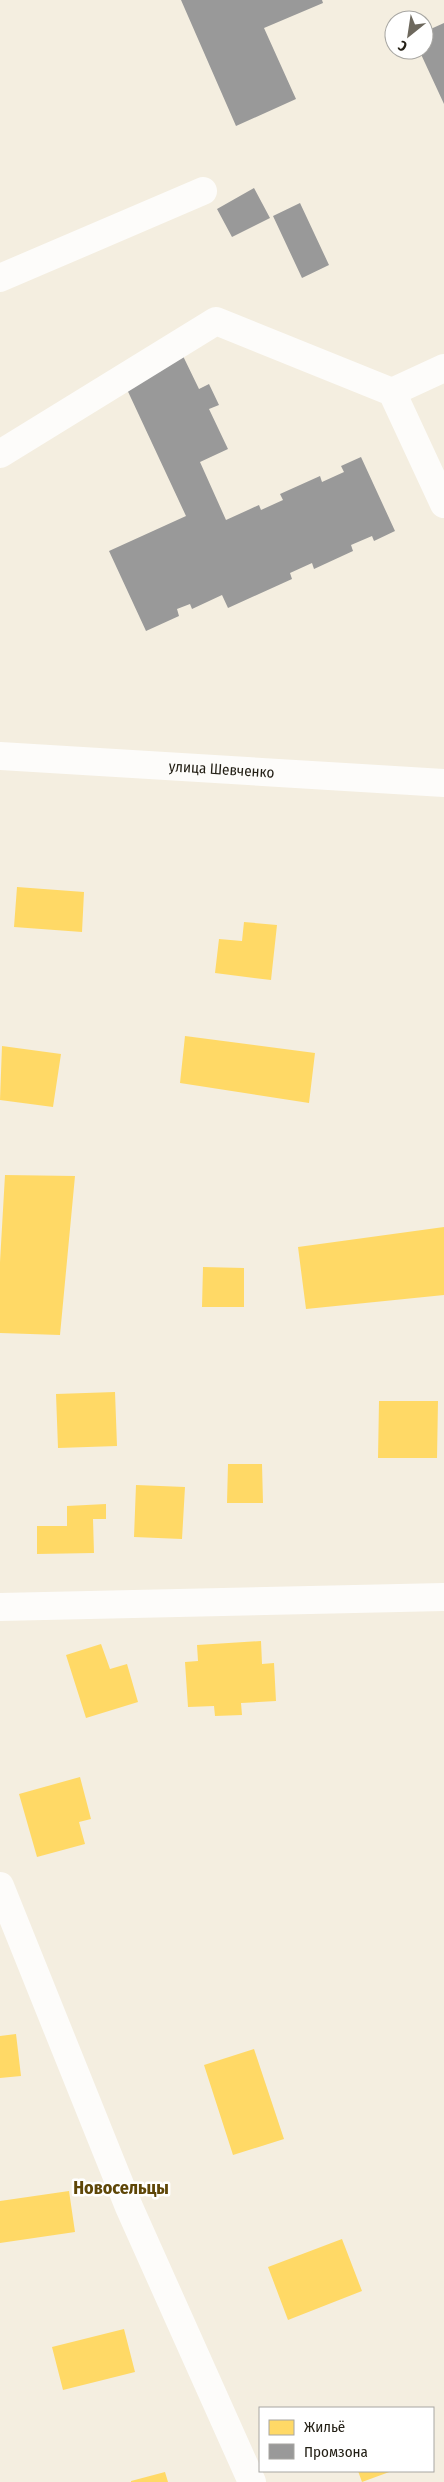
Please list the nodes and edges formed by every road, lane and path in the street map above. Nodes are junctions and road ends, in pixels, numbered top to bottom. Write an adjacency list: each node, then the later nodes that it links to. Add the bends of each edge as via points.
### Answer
1 (203, 191): 2 (street)
2 (0, 278)
3 (444, 368): 4 (street)
4 (392, 392): 5 (street, via 216,321); 6 (street)
5 (0, 454)
6 (444, 504)
7 (0, 756): 8 (street, улица Шевченко)
8 (444, 783)
9 (444, 1597): 10 (street)
10 (0, 1607)
11 (0, 1886): 12 (street, via 126,2200)
12 (252, 2482)

